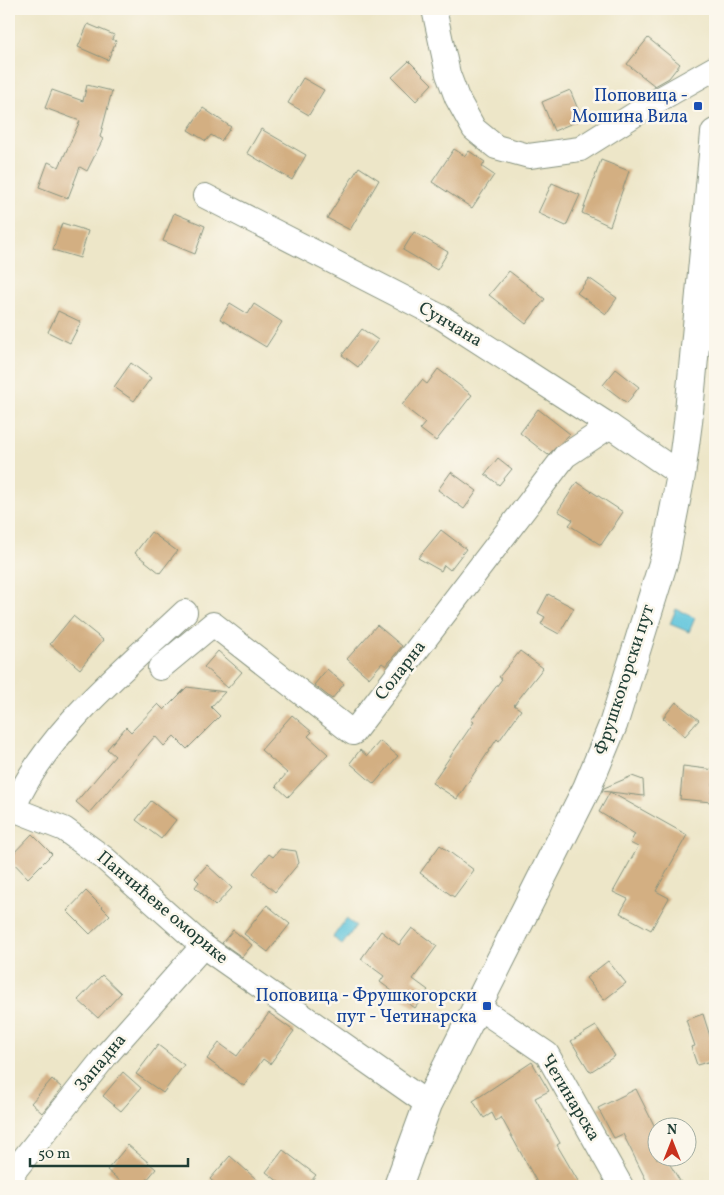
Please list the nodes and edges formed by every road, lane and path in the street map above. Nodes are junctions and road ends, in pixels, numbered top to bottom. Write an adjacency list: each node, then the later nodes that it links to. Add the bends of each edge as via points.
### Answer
1 (434, 9): 2 (street, via 448,74 474,129 496,147 529,156 580,149)
2 (715, 68)
3 (715, 133): 4 (street, Фрушкогорски пут)
4 (714, 161): 7 (street, Фрушкогорски пут)
5 (206, 196): 6 (street, Сунчана, via 441,317)
6 (610, 426): 7 (street, Сунчана); 9 (street, Соларна, via 565,456 353,733 213,624)
7 (681, 475): 11 (street, Фрушкогорски пут, via 665,557 613,725 587,788)
8 (185, 612): 10 (street, Панчићеве оморике, via 62,732 31,772 13,809 64,829 104,858)
9 (160, 668)
10 (202, 946): 12 (street, Панчићеве оморике); 13 (street, Западна, via 107,1054 14,1170)
11 (478, 1007): 12 (street, Фрушкогорски пут); 15 (street, Четинарска, via 547,1054)
12 (428, 1104): 14 (street, Фрушкогорски пут)
13 (12, 1186)
14 (398, 1186)
15 (622, 1186)

